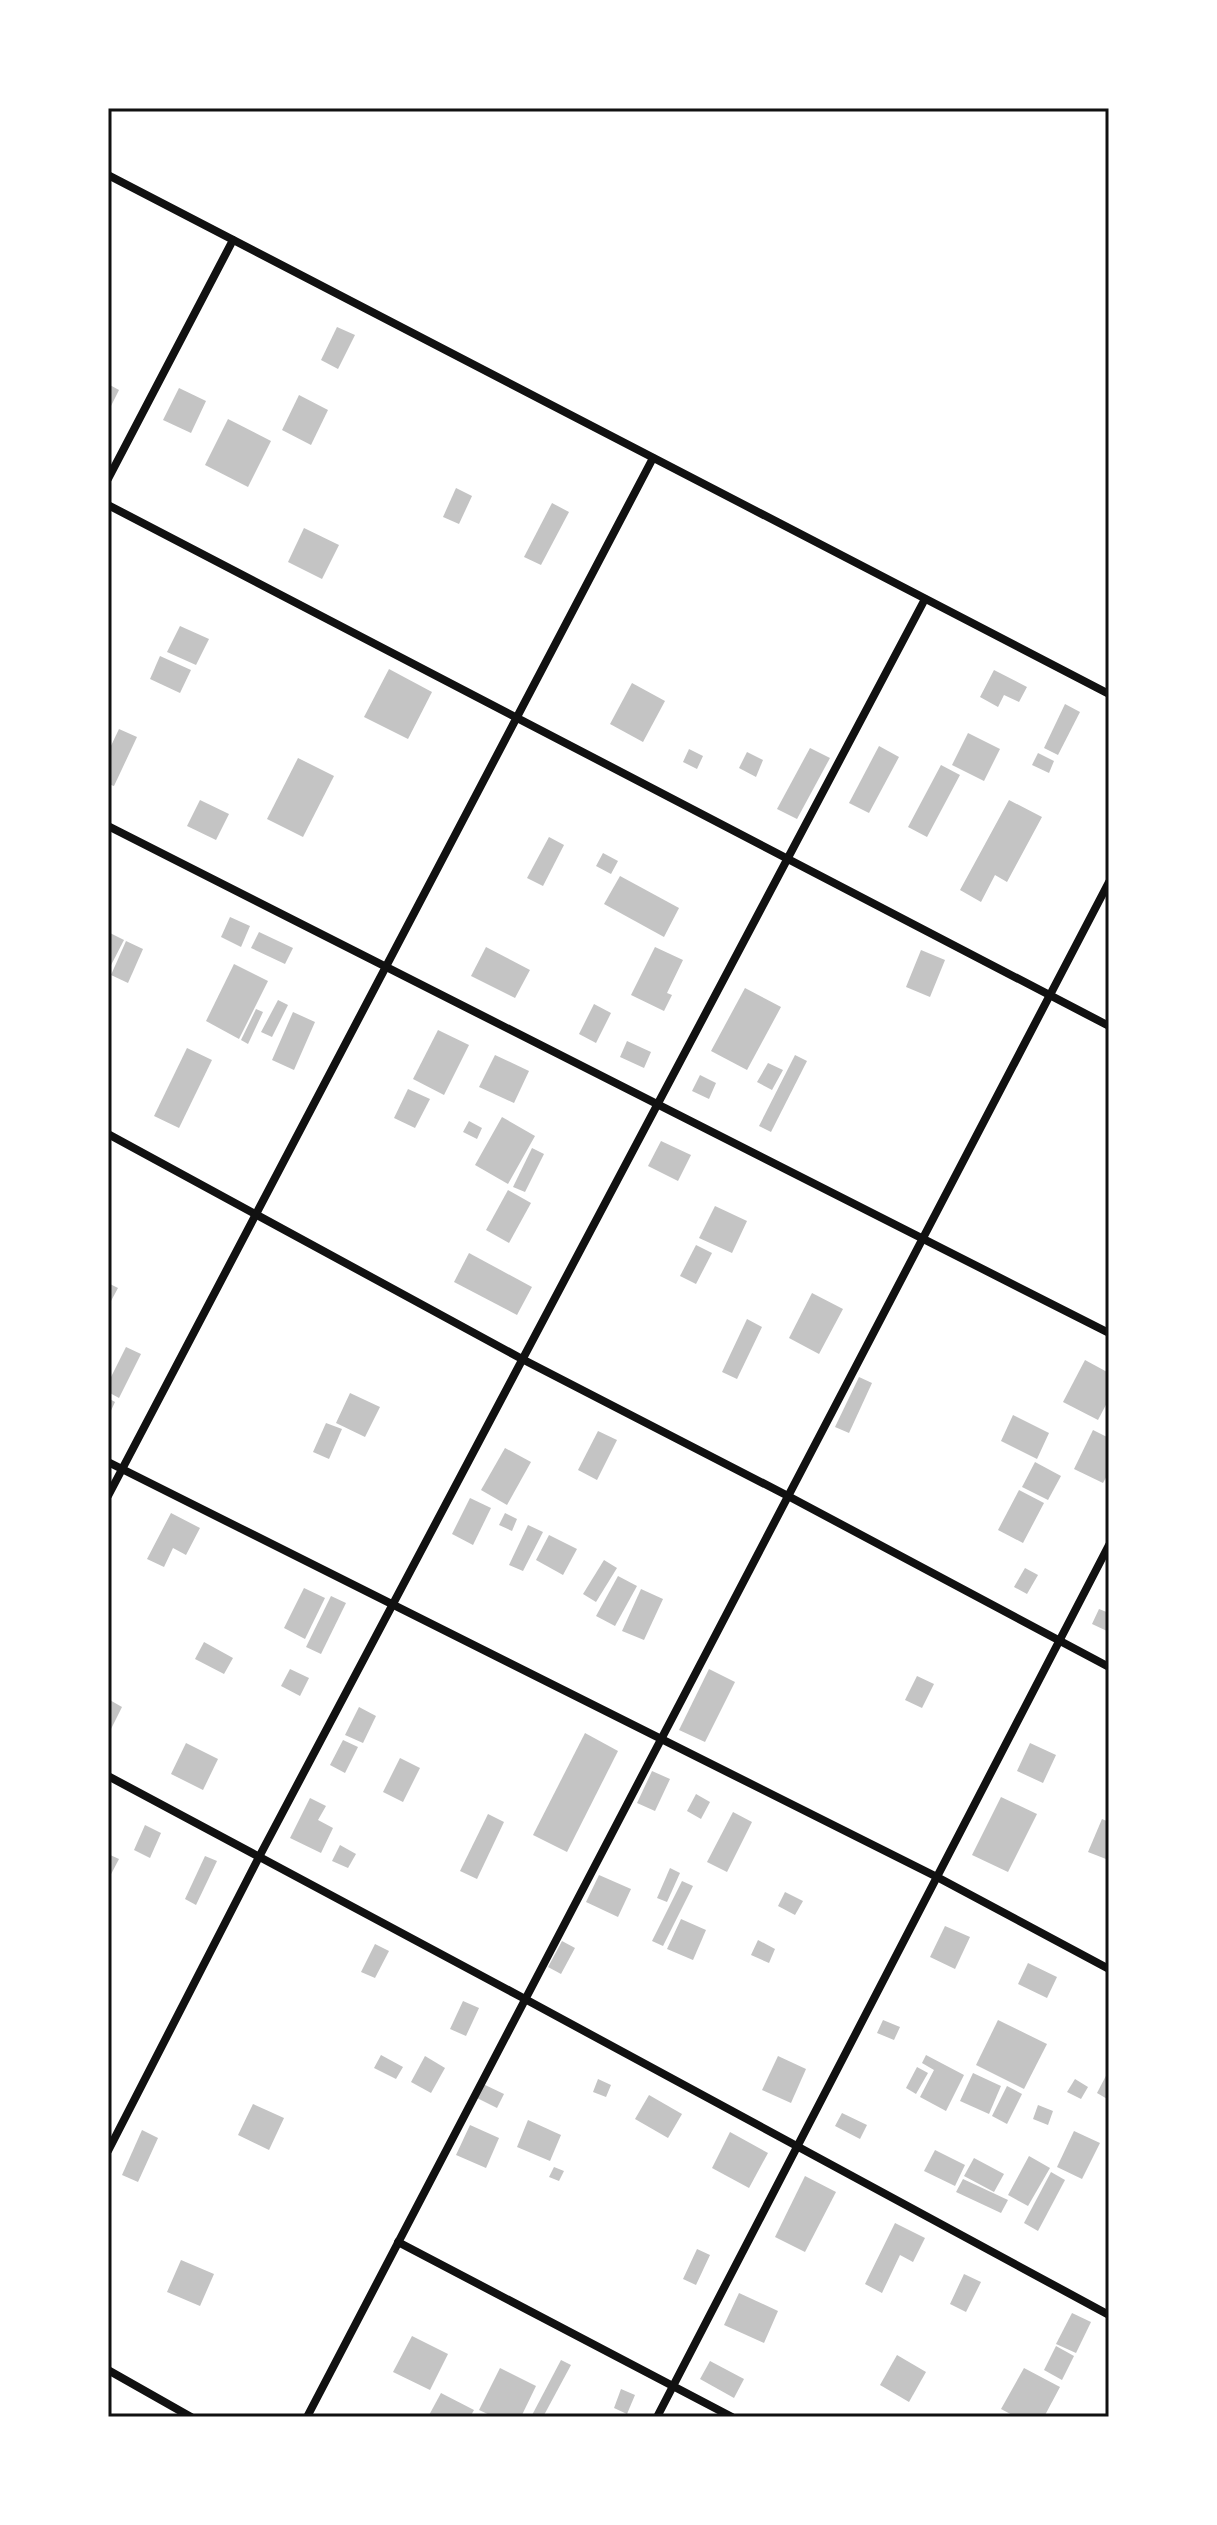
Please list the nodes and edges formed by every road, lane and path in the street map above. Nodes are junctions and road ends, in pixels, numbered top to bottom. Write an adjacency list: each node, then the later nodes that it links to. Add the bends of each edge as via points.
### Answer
1 (108, 175): 2 (street)
2 (233, 240): 3 (street); 4 (street)
3 (653, 458): 6 (street); 8 (street)
4 (108, 479)
5 (108, 505): 8 (street)
6 (925, 599): 7 (street); 10 (street)
7 (1109, 694)
8 (516, 717): 10 (street); 12 (street)
9 (108, 826): 12 (street)
10 (788, 859): 13 (street); 15 (street)
11 (1109, 882): 13 (street)
12 (386, 966): 15 (street); 17 (street)
13 (1050, 995): 14 (street); 18 (street)
14 (1109, 1026)
15 (658, 1104): 18 (street); 20 (street)
16 (108, 1134): 17 (street)
17 (256, 1213): 20 (street); 22 (street)
18 (923, 1238): 19 (street); 24 (street)
19 (1109, 1333)
20 (522, 1359): 24 (street); 26 (street)
21 (108, 1462): 22 (street)
22 (122, 1469): 23 (street); 26 (street)
23 (108, 1496)
24 (788, 1496): 27 (street); 29 (street)
25 (1109, 1545): 27 (street)
26 (393, 1604): 29 (street); 31 (street)
27 (1059, 1641): 28 (street); 32 (street)
28 (1109, 1667)
29 (661, 1739): 32 (street); 34 (street)
30 (108, 1776): 31 (street)
31 (259, 1857): 34 (street); 36 (street)
32 (937, 1877): 33 (street); 35 (street)
33 (1109, 1969)
34 (525, 1999): 35 (street); 37 (street)
35 (797, 2145): 38 (street); 40 (street)
36 (108, 2151)
37 (398, 2242): 40 (street); 42 (street)
38 (1109, 2315)
39 (108, 2370): 41 (street)
40 (673, 2386): 43 (street); 44 (street)
41 (191, 2417)
42 (307, 2417)
43 (657, 2417)
44 (732, 2417)

